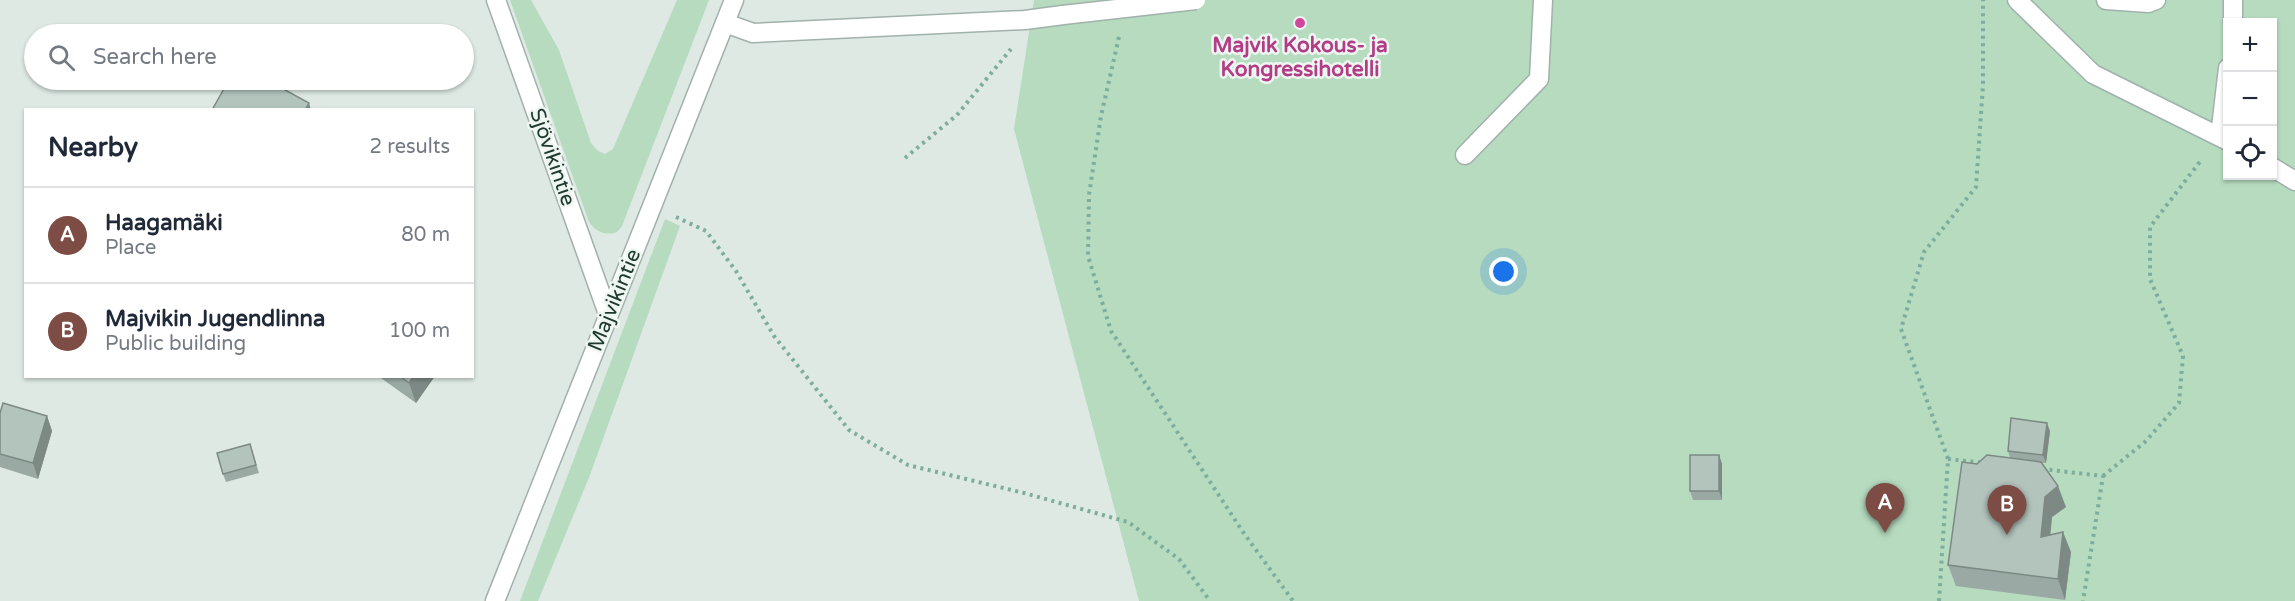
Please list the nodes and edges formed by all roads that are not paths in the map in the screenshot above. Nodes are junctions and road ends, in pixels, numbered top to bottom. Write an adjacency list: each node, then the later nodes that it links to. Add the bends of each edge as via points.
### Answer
1 (496, 0): 17 (street, Sjövikintie)
2 (734, 0): 10 (street, Majvikintie)
3 (1196, 0): 10 (street, bridge, via 1025,20 753,33)
4 (1543, 0): 14 (street, via 1539,79)
5 (2017, 0): 13 (street, via 2093,74)
6 (2106, 0): 7 (street)
7 (2156, 0)
8 (2233, 0): 9 (street)
9 (2232, 18)
10 (725, 23): 17 (street, Majvikintie)
11 (2228, 72): 12 (street)
12 (2225, 126)
13 (2223, 138)
14 (1465, 155)
15 (2277, 170): 16 (street)
16 (2295, 181)
17 (608, 314): 18 (street, Majvikintie)
18 (495, 601)

